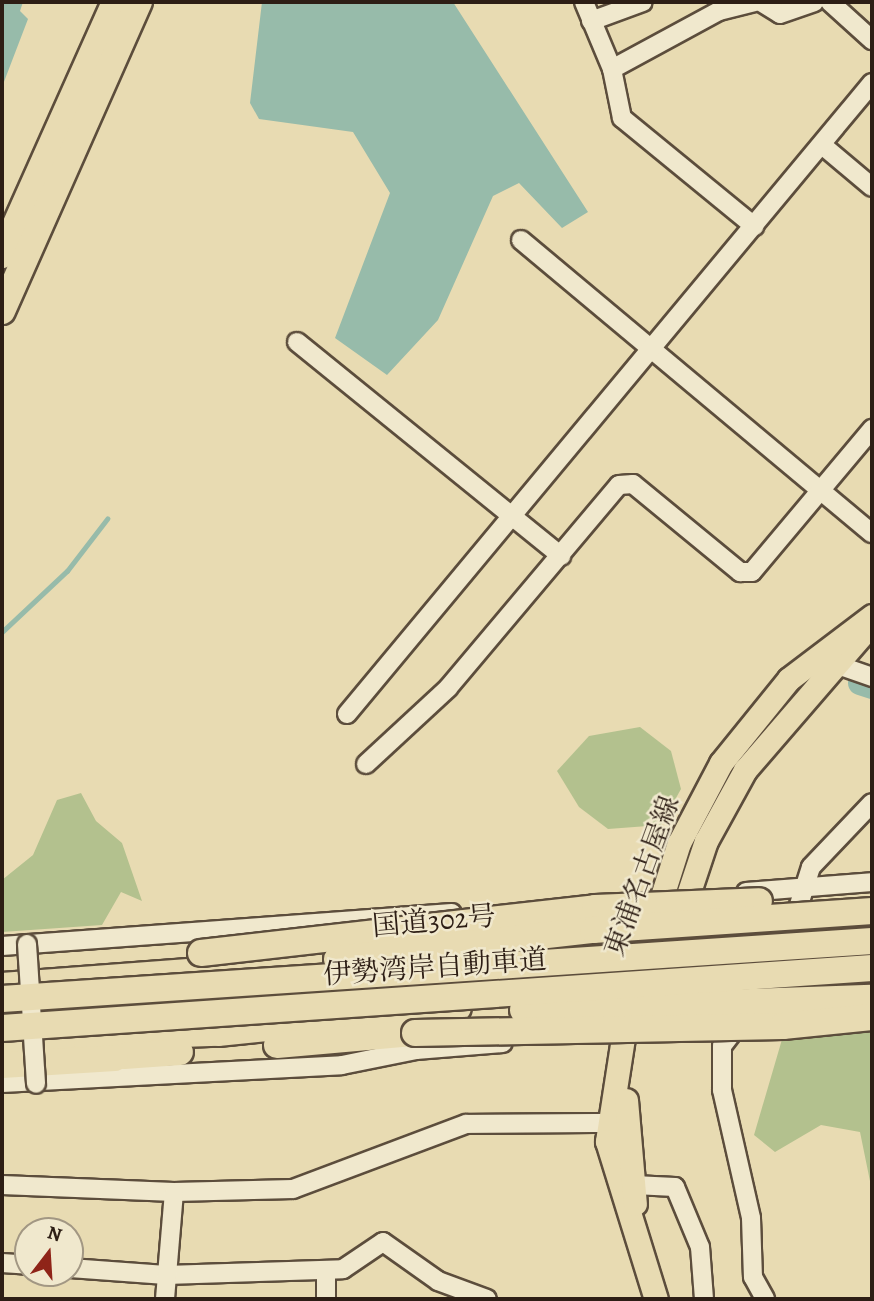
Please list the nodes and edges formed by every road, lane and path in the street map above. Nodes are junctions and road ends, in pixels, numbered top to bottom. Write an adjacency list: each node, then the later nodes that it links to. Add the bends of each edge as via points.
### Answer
1 (115, 2): 17 (highway)
2 (139, 2): 18 (highway)
3 (584, 2): 9 (street)
4 (643, 2): 9 (street)
5 (754, 2): 11 (street, via 719,11)
6 (761, 2): 7 (street, via 780,14)
7 (814, 2)
8 (830, 2): 10 (street)
9 (591, 21): 11 (street)
10 (872, 40)
11 (612, 69): 15 (street, via 622,118)
12 (872, 83): 13 (street)
13 (822, 145): 14 (street); 15 (street)
14 (872, 187)
15 (754, 226): 20 (street)
16 (522, 240): 20 (street)
17 (2, 255)
18 (2, 311)
19 (297, 342): 23 (street)
20 (649, 348): 22 (street); 23 (street)
21 (872, 429): 22 (street)
22 (820, 491): 24 (street); 25 (street, via 752,572 740,572 633,484 619,485)
23 (513, 514): 25 (street); 30 (street)
24 (872, 533)
25 (561, 556): 31 (street, via 448,688)
26 (872, 616): 28 (main road, 東浦名古屋線)
27 (872, 622): 28 (main road, 東浦名古屋線)
28 (826, 661): 29 (street); 35 (main road, 東浦名古屋線, via 745,770 706,841); 42 (main road, 東浦名古屋線, via 748,724 721,763 679,842)
29 (872, 677)
30 (347, 714)
31 (366, 764)
32 (872, 803): 34 (street, via 811,867)
33 (872, 882): 34 (street)
34 (803, 891): 35 (street); 40 (street)
35 (690, 893): 41 (main road, 東浦名古屋線)
36 (872, 901): 47 (highway, bridge, via 595,908)
37 (872, 911): 50 (highway, bridge, via 493,939)
38 (454, 912): 44 (street)
39 (872, 924): 40 (highway, 国道302号)
40 (796, 928): 41 (highway, 国道302号); 51 (street)
41 (676, 934): 42 (highway, 国道302号); 54 (main road, 東浦名古屋線)
42 (649, 935): 48 (highway, 国道302号); 54 (main road, 東浦名古屋線)
43 (872, 941): 50 (highway, 伊勢湾岸自動車道, bridge)
44 (27, 943): 45 (street); 64 (street, bridge)
45 (2, 946)
46 (872, 968): 55 (highway, 伊勢湾岸自動車道, bridge)
47 (2, 978)
48 (2, 986)
49 (872, 986): 51 (highway)
50 (62, 995): 53 (highway, 伊勢湾岸自動車道, bridge)
51 (761, 996): 54 (highway); 78 (street, via 722,1046 722,1090 751,1218 753,1277)
52 (872, 998): 55 (highway, bridge)
53 (2, 999)
54 (641, 1000): 58 (main road, 東浦名古屋線); 59 (highway); 65 (main road, 東浦名古屋線)
55 (202, 1014): 57 (highway, 伊勢湾岸自動車道, bridge)
56 (872, 1017): 61 (highway, bridge, via 770,1027 415,1033)
57 (2, 1028)
58 (622, 1034): 64 (street, via 416,1050 342,1065); 65 (main road, 東浦名古屋線)
59 (55, 1039): 60 (highway); 61 (highway)
60 (2, 1040)
61 (124, 1056): 62 (highway)
62 (2, 1065)
63 (2, 1083): 64 (street)
64 (36, 1084)
65 (616, 1123): 67 (main road, 東浦名古屋線); 68 (street, via 466,1124 293,1189); 69 (main road, 東浦名古屋線, via 614,1176)
66 (2, 1185): 68 (street)
67 (634, 1185): 69 (main road, 東浦名古屋線); 77 (street, via 675,1187 700,1247)
68 (174, 1192): 72 (street)
69 (635, 1218): 76 (main road, 東浦名古屋線)
70 (84, 1269): 72 (street)
71 (326, 1270): 72 (street); 74 (street); 75 (street, via 343,1269 383,1242 438,1281)
72 (166, 1275): 73 (street)
73 (165, 1299)
74 (326, 1299)
75 (487, 1299)
76 (656, 1299)
77 (704, 1299)
78 (765, 1299)

